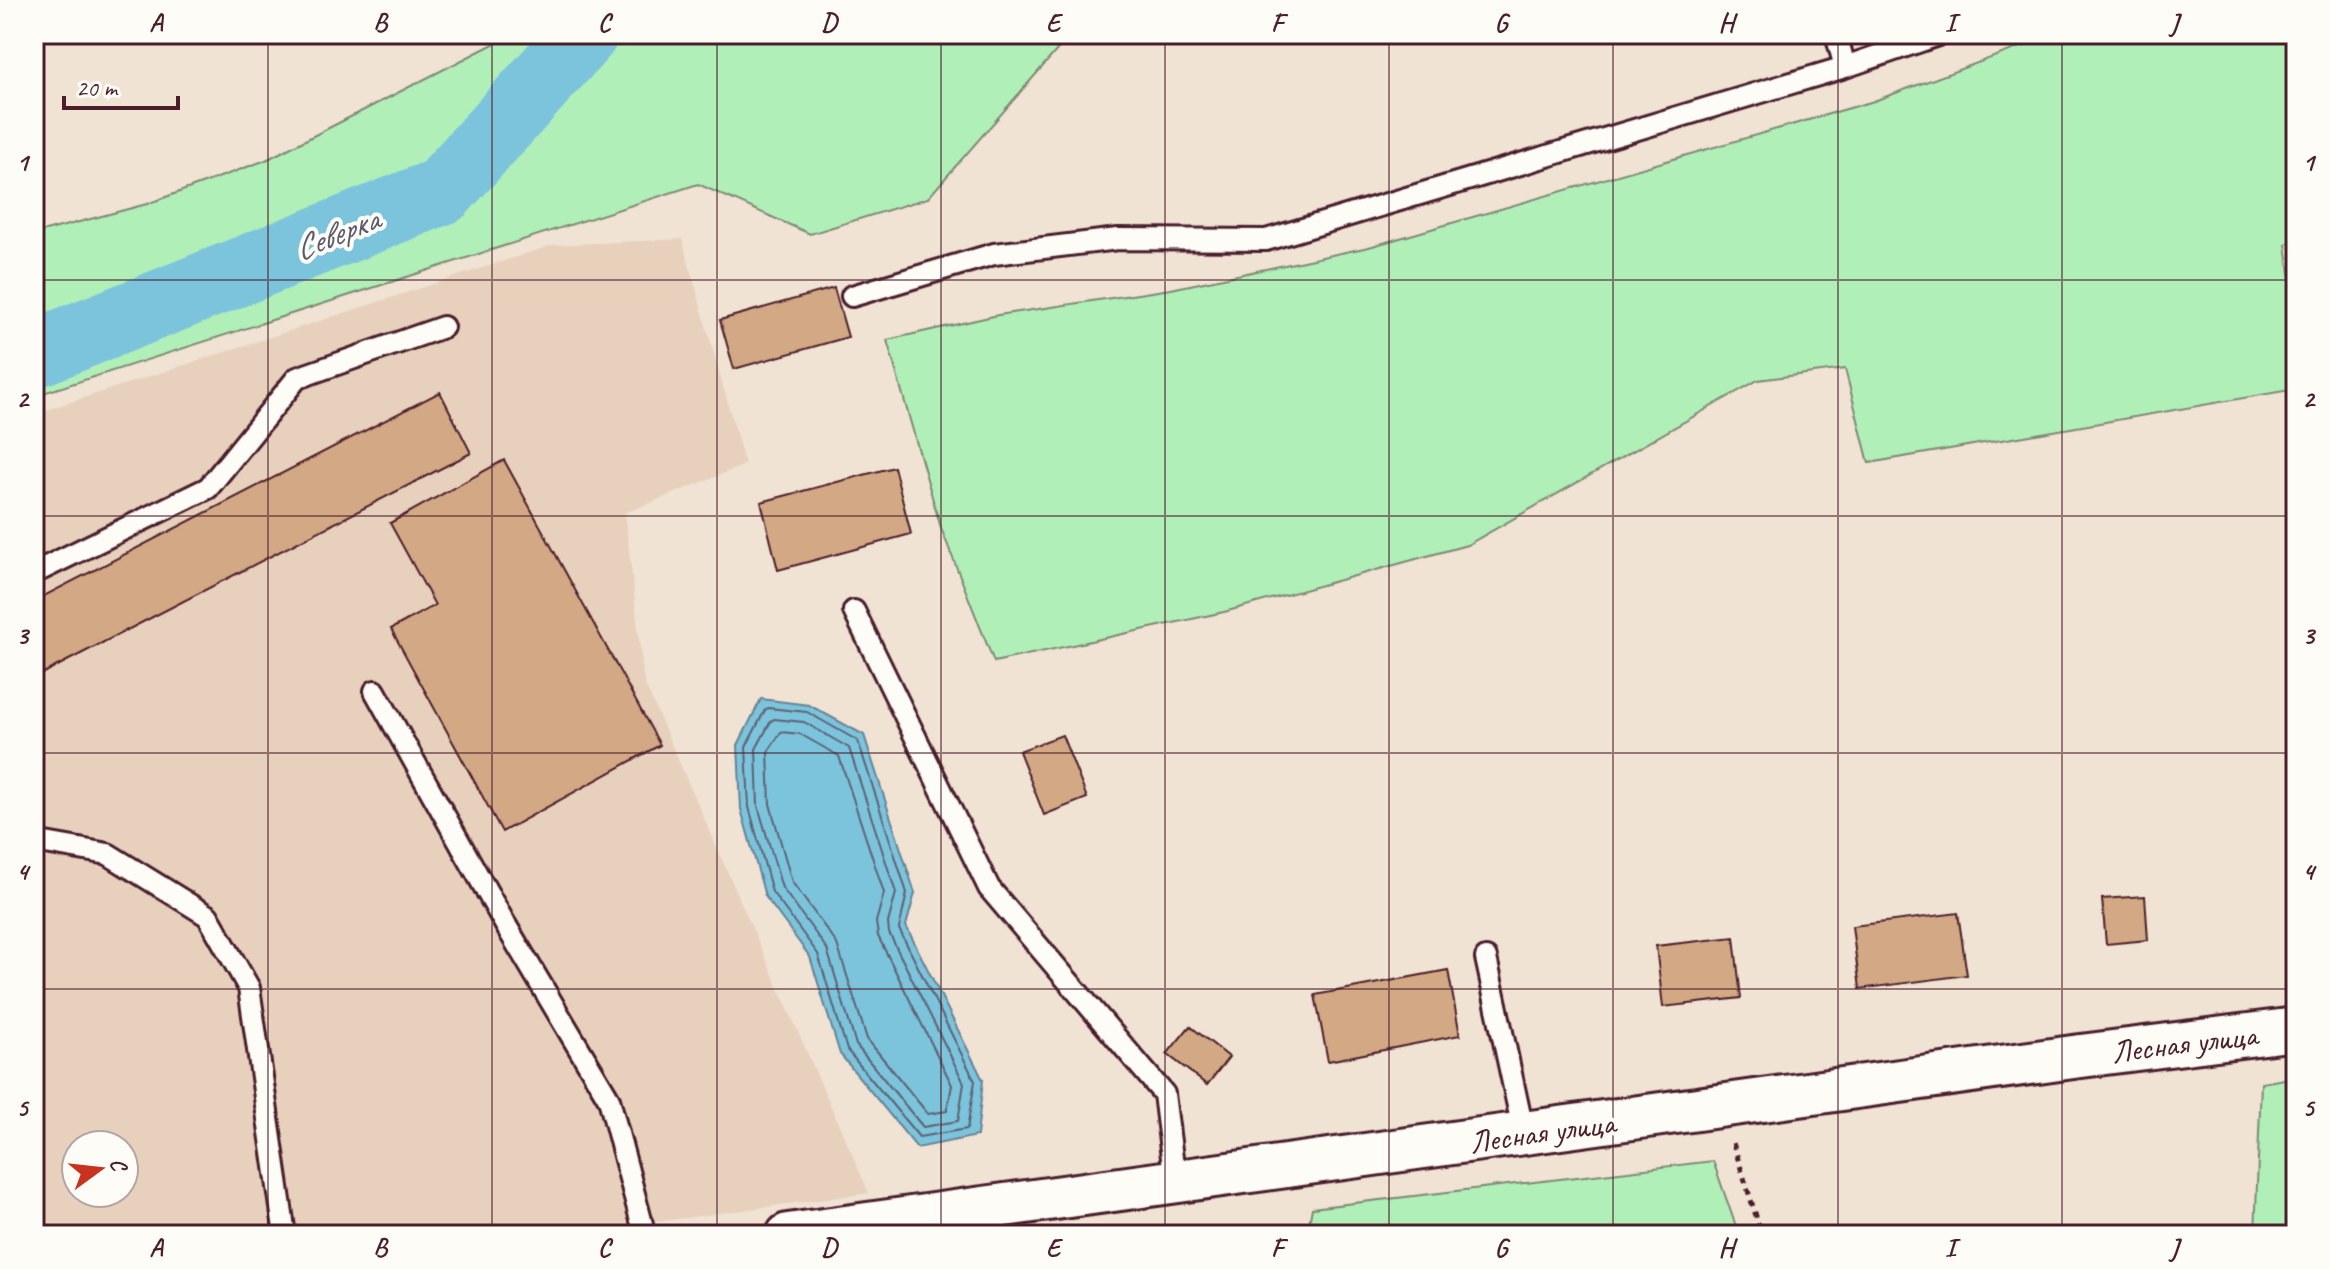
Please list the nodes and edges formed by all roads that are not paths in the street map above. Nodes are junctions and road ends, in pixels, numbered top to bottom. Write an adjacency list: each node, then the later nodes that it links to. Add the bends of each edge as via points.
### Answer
1 (1836, 34): 3 (lane)
2 (1941, 34): 3 (lane)
3 (1845, 67): 4 (lane, via 1266,240 1118,239 994,254)
4 (852, 296)
5 (443, 327): 6 (lane, via 297,378 208,488)
6 (34, 573)
7 (854, 611): 13 (lane, via 989,888 1164,1094)
8 (375, 691): 16 (lane, via 609,1099)
9 (34, 841): 15 (lane, via 108,854 208,916 249,988)
10 (1486, 958): 12 (lane)
11 (2296, 1029): 12 (street, Лесная улица)
12 (1524, 1134): 13 (street, Лесная улица)
13 (1175, 1182): 14 (street, Лесная улица)
14 (809, 1234)
15 (285, 1235)
16 (641, 1235)

